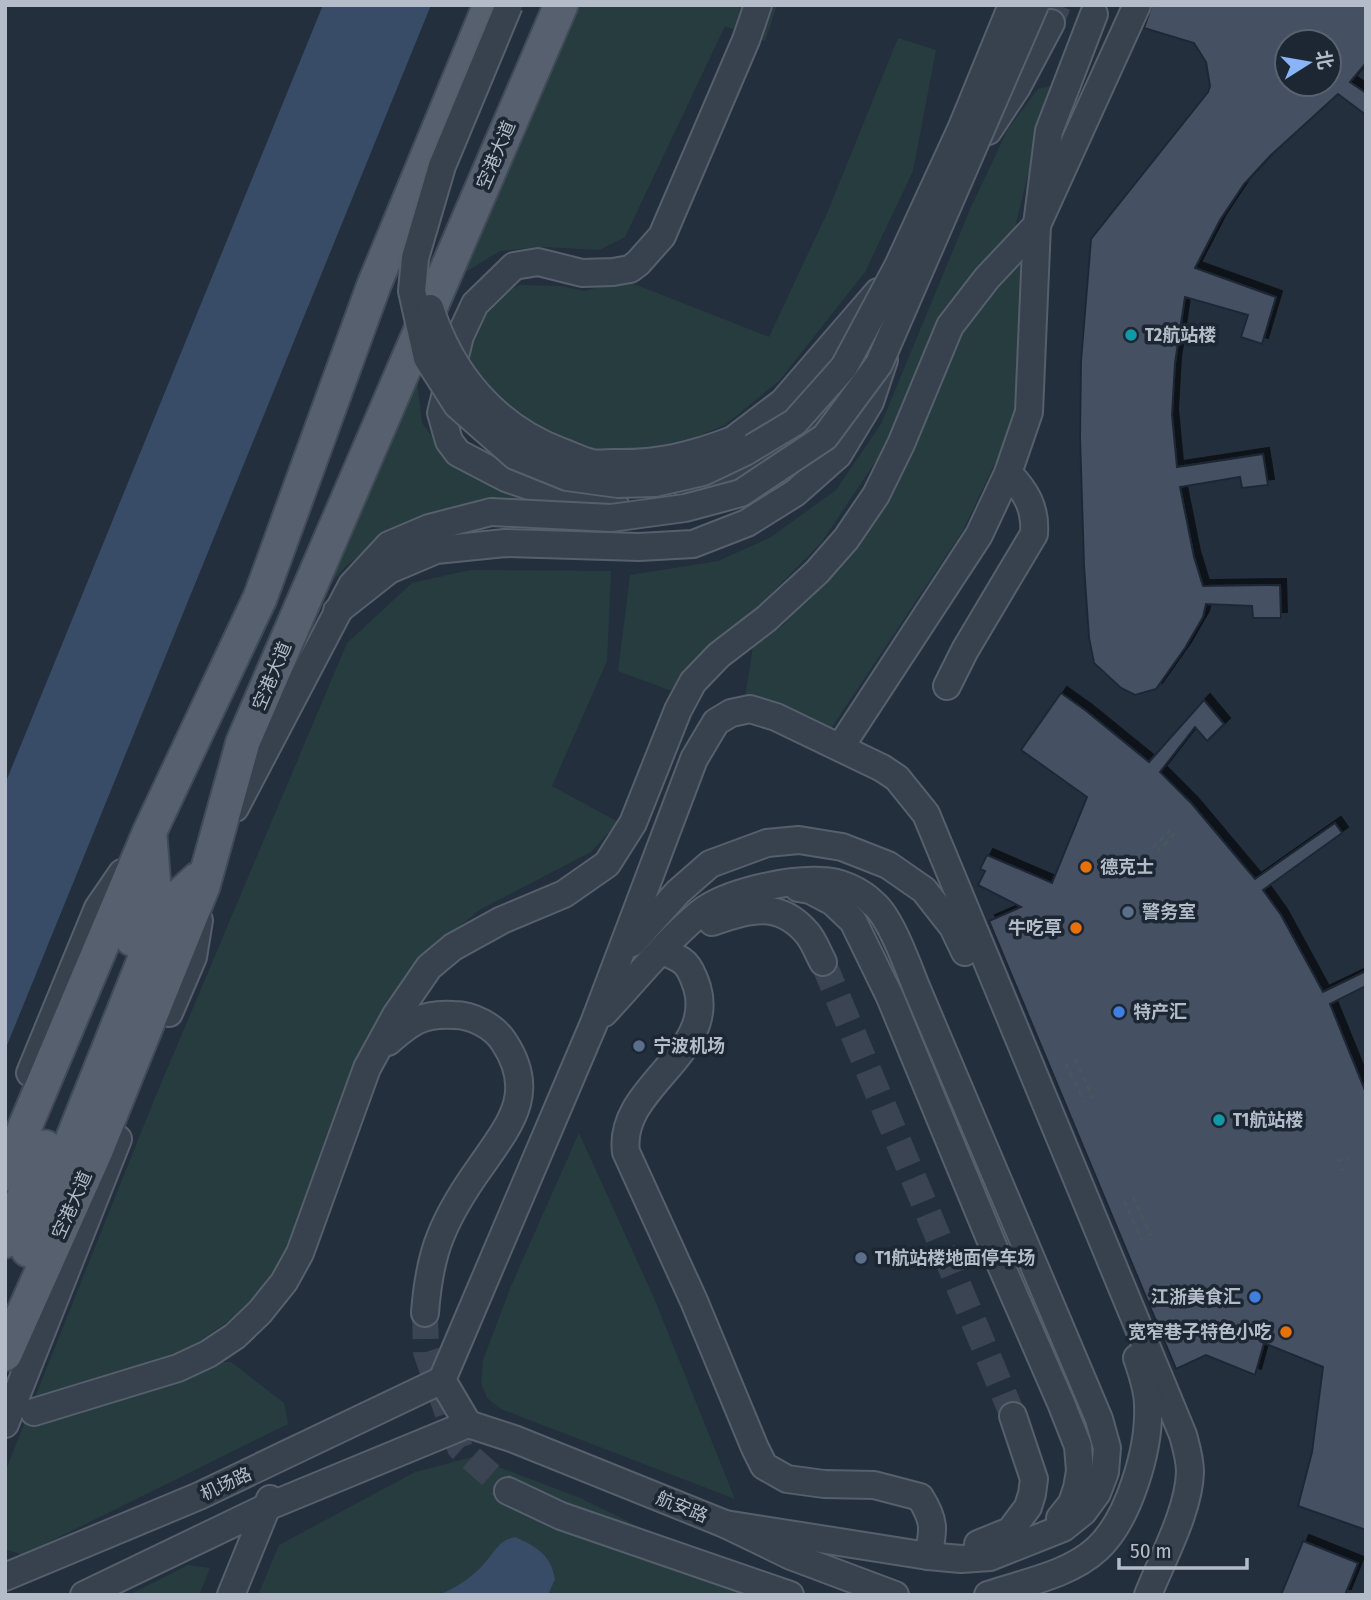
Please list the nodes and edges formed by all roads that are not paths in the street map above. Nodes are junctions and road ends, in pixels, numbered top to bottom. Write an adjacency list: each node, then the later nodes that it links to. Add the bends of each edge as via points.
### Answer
1 (490, 5): 17 (main road, via 374,285 260,598)
2 (509, 5): 9 (street, bridge, via 442,166)
3 (561, 5): 18 (main road, 空港大道, via 243,742)
4 (758, 5): 12 (street, via 662,236 638,264 613,272 582,273 538,262 514,266 475,304 460,336 441,412 449,441 458,453 506,478 599,508 669,503 754,474 801,433 831,398)
5 (1012, 5): 9 (street, bridge, via 898,266 844,367 795,422 703,472 655,483 618,484 567,477 515,456 457,405 427,358 412,291)
6 (1137, 5): 10 (street)
7 (1043, 14): 11 (street, via 1017,87 953,187); 14 (street, bridge, via 879,364 825,437 741,493 685,508 611,518 491,513 429,527 389,545 352,585)
8 (1094, 14): 10 (street, via 1049,131)
9 (426, 220): 11 (street, bridge, via 421,280 440,338 464,380 491,409 538,443 592,463 646,464 733,440 783,401)
10 (1037, 225): 13 (street, via 1029,412); 23 (street, via 950,326 901,444 876,495 846,539 817,572 693,682 633,823 607,864 564,894 453,947 429,967)
11 (929, 234): 12 (street)
12 (914, 273): 14 (street, via 870,402 838,454 795,493 747,523 693,544 639,547 505,542 436,550 389,570)
13 (1008, 473): 15 (street, via 1029,500 1034,534); 16 (street, via 979,535)
14 (337, 611): 18 (street)
15 (947, 686)
16 (841, 746): 20 (street, via 750,709 716,722 694,759); 46 (street, via 897,778 926,814 1183,1434 1190,1472 1187,1490)
17 (150, 831): 24 (main road); 26 (main road, via 153,888)
18 (211, 857): 27 (main road, via 174,901 153,938); 29 (main road, 空港大道, via 95,1153); 33 (street, via 192,957)
19 (671, 942): 21 (street, via 745,911 765,909 786,915 808,934); 22 (street); 39 (street, via 688,967 701,1000 686,1046 651,1086 625,1129 626,1152 764,1466 787,1479 874,1485 920,1497 934,1530); 39 (street, via 702,912 744,892 778,885 810,890 853,920 890,997 1078,1446 1080,1471 1072,1503 1037,1538 990,1557)
20 (621, 955): 22 (street); 45 (street, via 710,864 767,843 799,840 842,846 888,865 924,890 953,927 1115,1291 1148,1405 1142,1461 1114,1529 1096,1550 1066,1569)
21 (823, 962)
22 (594, 1023): 30 (street)
23 (376, 1052): 28 (street, via 412,1021 460,1015 481,1022 501,1037 520,1078 518,1105 506,1132 461,1194 441,1234); 31 (street, via 300,1253 260,1312 235,1336 178,1368)
24 (12, 1137): 25 (main road)
25 (5, 1174)
26 (5, 1241)
27 (5, 1308)
28 (425, 1312)
29 (5, 1354)
30 (442, 1380): 34 (street); 35 (street, 机场路)
31 (34, 1412)
32 (1013, 1416): 39 (street, via 1034,1479 1028,1507 1010,1531)
33 (5, 1424)
34 (468, 1424): 37 (street); 38 (street, 航安路)
35 (284, 1457): 37 (street); 40 (street, 机场路)
36 (508, 1491): 44 (street, via 561,1516)
37 (267, 1507): 42 (street); 43 (street)
38 (725, 1524): 39 (street); 41 (street, 航安路)
39 (928, 1556)
40 (7, 1576)
41 (879, 1593)
42 (84, 1595)
43 (231, 1595)
44 (790, 1595)
45 (988, 1595)
46 (1148, 1595)

